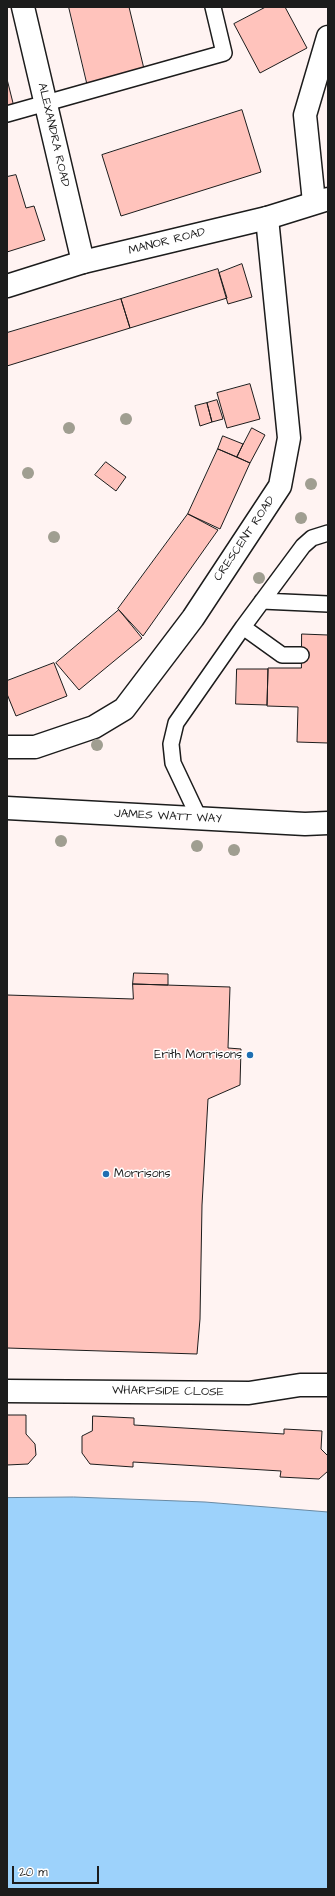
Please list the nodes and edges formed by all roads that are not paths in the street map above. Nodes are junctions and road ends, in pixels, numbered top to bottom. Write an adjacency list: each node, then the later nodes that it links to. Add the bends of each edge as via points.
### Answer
1 (23, 7): 4 (street, ALEXANDRA ROAD)
2 (213, 7): 4 (lane, via 224,53)
3 (328, 37): 6 (street, via 305,115)
4 (46, 105): 5 (lane); 8 (street, ALEXANDRA ROAD)
5 (7, 114)
6 (321, 201): 7 (street, MANOR ROAD)
7 (267, 218): 8 (street, MANOR ROAD); 15 (street, CRESCENT ROAD, via 289,438 280,486 192,618 124,709 94,727 35,747)
8 (83, 262): 9 (street, MANOR ROAD)
9 (7, 286)
10 (328, 533): 11 (lane, via 312,538 303,546)
11 (262, 601): 12 (lane); 13 (lane)
12 (328, 604)
13 (243, 627): 14 (lane, via 282,655); 17 (lane, via 176,723 171,744 173,763)
14 (301, 655)
15 (7, 747)
16 (7, 808): 17 (street, JAMES WATT WAY)
17 (199, 818): 18 (street, JAMES WATT WAY)
18 (328, 823)
19 (328, 1385): 20 (street, WHARFSIDE CLOSE, via 300,1385 249,1393)
20 (7, 1391)

